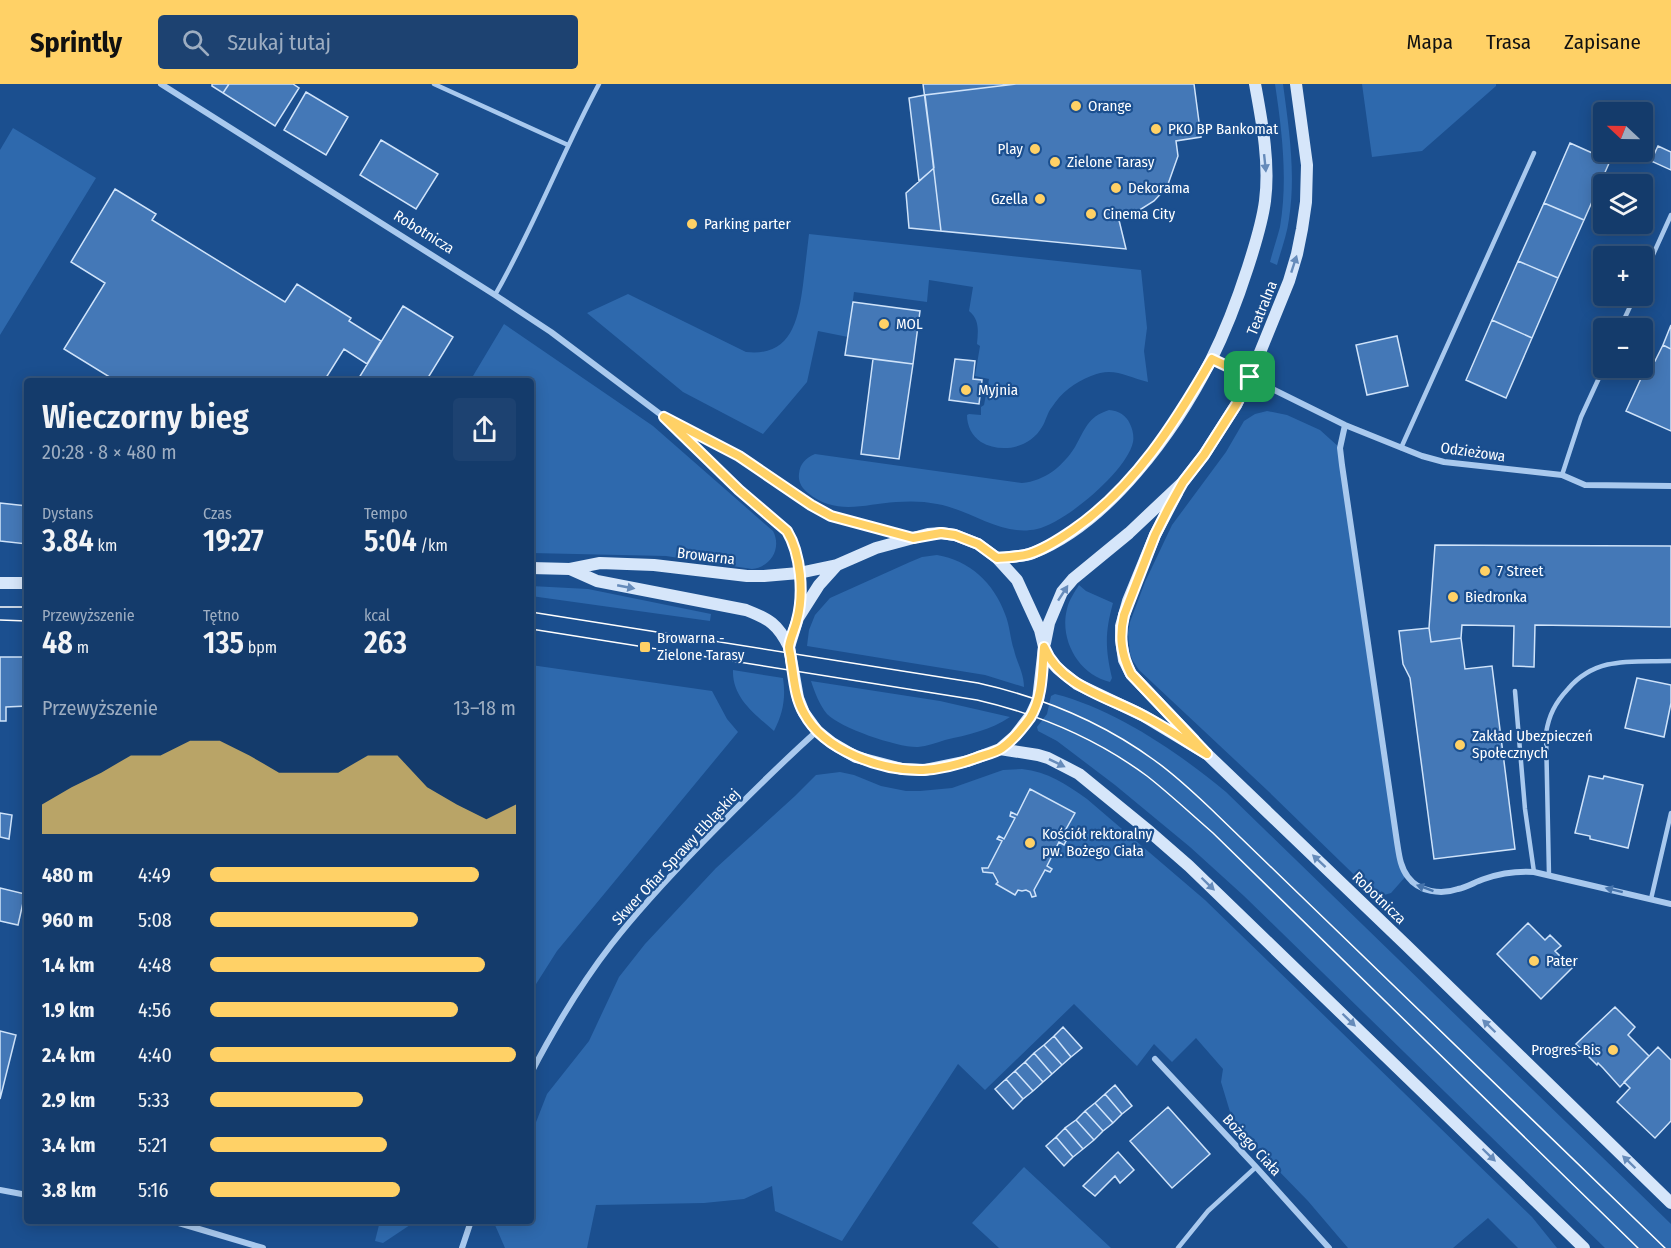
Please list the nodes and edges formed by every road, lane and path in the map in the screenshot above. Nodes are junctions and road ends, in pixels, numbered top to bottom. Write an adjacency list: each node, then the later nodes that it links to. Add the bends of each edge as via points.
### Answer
1 (161, 84): 10 (street, Robotnicza)
2 (434, 84): 6 (lane)
3 (599, 84): 6 (lane)
4 (1255, 84): 11 (main road, Teatralna, one-way to 11, via 1267,172 1265,201 1241,288)
5 (1296, 84): 12 (main road, Teatralna, one-way to 5, via 1288,281 1302,229 1307,165)
6 (568, 145): 10 (lane)
7 (1534, 153): 16 (lane)
8 (1671, 215): 9 (lane)
9 (1653, 255)
10 (495, 295): 14 (street, Robotnicza)
11 (1212, 359): 12 (street, Odzieżowa); 21 (main road, Teatralna, via 1153,452 1095,515 1031,554)
12 (1250, 377): 15 (street, Odzieżowa); 18 (main road, Teatralna, via 1236,405)
13 (1599, 378): 17 (lane)
14 (664, 417): 20 (street, Robotnicza, via 739,456 831,516); 25 (street, Robotnicza, via 787,531)
15 (1346, 425): 16 (street, Odzieżowa); 37 (street, one-way to 15, via 1514,871 1441,893 1415,885 1406,876 1397,842 1342,465 1340,448)
16 (1401, 448): 17 (street, Odzieżowa, via 1444,462)
17 (1562, 475): 19 (street, Odzieżowa, via 1585,485)
18 (1183, 482): 30 (main road, Teatralna, one-way to 18, via 1062,592); 35 (main road, via 1132,591 1121,626 1121,640 1131,674)
19 (1671, 486)
20 (913, 538): 21 (main road, via 955,535 978,544); 22 (main road)
21 (997, 558): 30 (main road, via 1017,580)
22 (837, 565): 25 (main road, Browarna); 28 (main road)
23 (534, 568): 24 (main road, Browarna)
24 (570, 569): 25 (main road, Browarna, via 600,563 747,576); 29 (main road, Browarna, one-way to 29, via 597,581 746,610 773,623 782,631)
25 (799, 573): 28 (street, Robotnicza)
26 (0, 583): 27 (main road)
27 (24, 583)
28 (798, 618): 29 (main road)
29 (789, 647): 33 (main road, via 798,698)
30 (1044, 647): 34 (main road, Teatralna, via 1038,700 1024,725); 35 (main road, Robotnicza, via 1048,658 1077,684 1144,716)
31 (1671, 661): 38 (lane, via 1619,662 1594,668 1570,685 1553,708 1546,734)
32 (1515, 691): 37 (lane)
33 (817, 731): 34 (main road, via 856,757 902,769 951,765); 42 (street, Skwer Ofiar Sprawy Elbląskiej, via 745,799 638,912 562,1016)
34 (1000, 749): 53 (main road, one-way to 53, via 1048,758 1079,774 1150,832)
35 (1207, 754): 46 (main road, Robotnicza, one-way to 35)
36 (1671, 813): 39 (lane)
37 (1534, 872): 38 (street)
38 (1549, 875): 39 (street, one-way to 38)
39 (1652, 899): 40 (street)
40 (1671, 904)
41 (1155, 1059): 43 (street, Bożego Ciała)
42 (534, 1067)
43 (1256, 1167): 51 (lane, via 1208,1211); 52 (street, Bożego Ciała)
44 (0, 1190): 45 (street)
45 (24, 1194)
46 (1671, 1203)
47 (182, 1224): 49 (street)
48 (470, 1224): 50 (street)
49 (264, 1248)
50 (462, 1248)
51 (1178, 1248)
52 (1329, 1248)
53 (1584, 1248)

